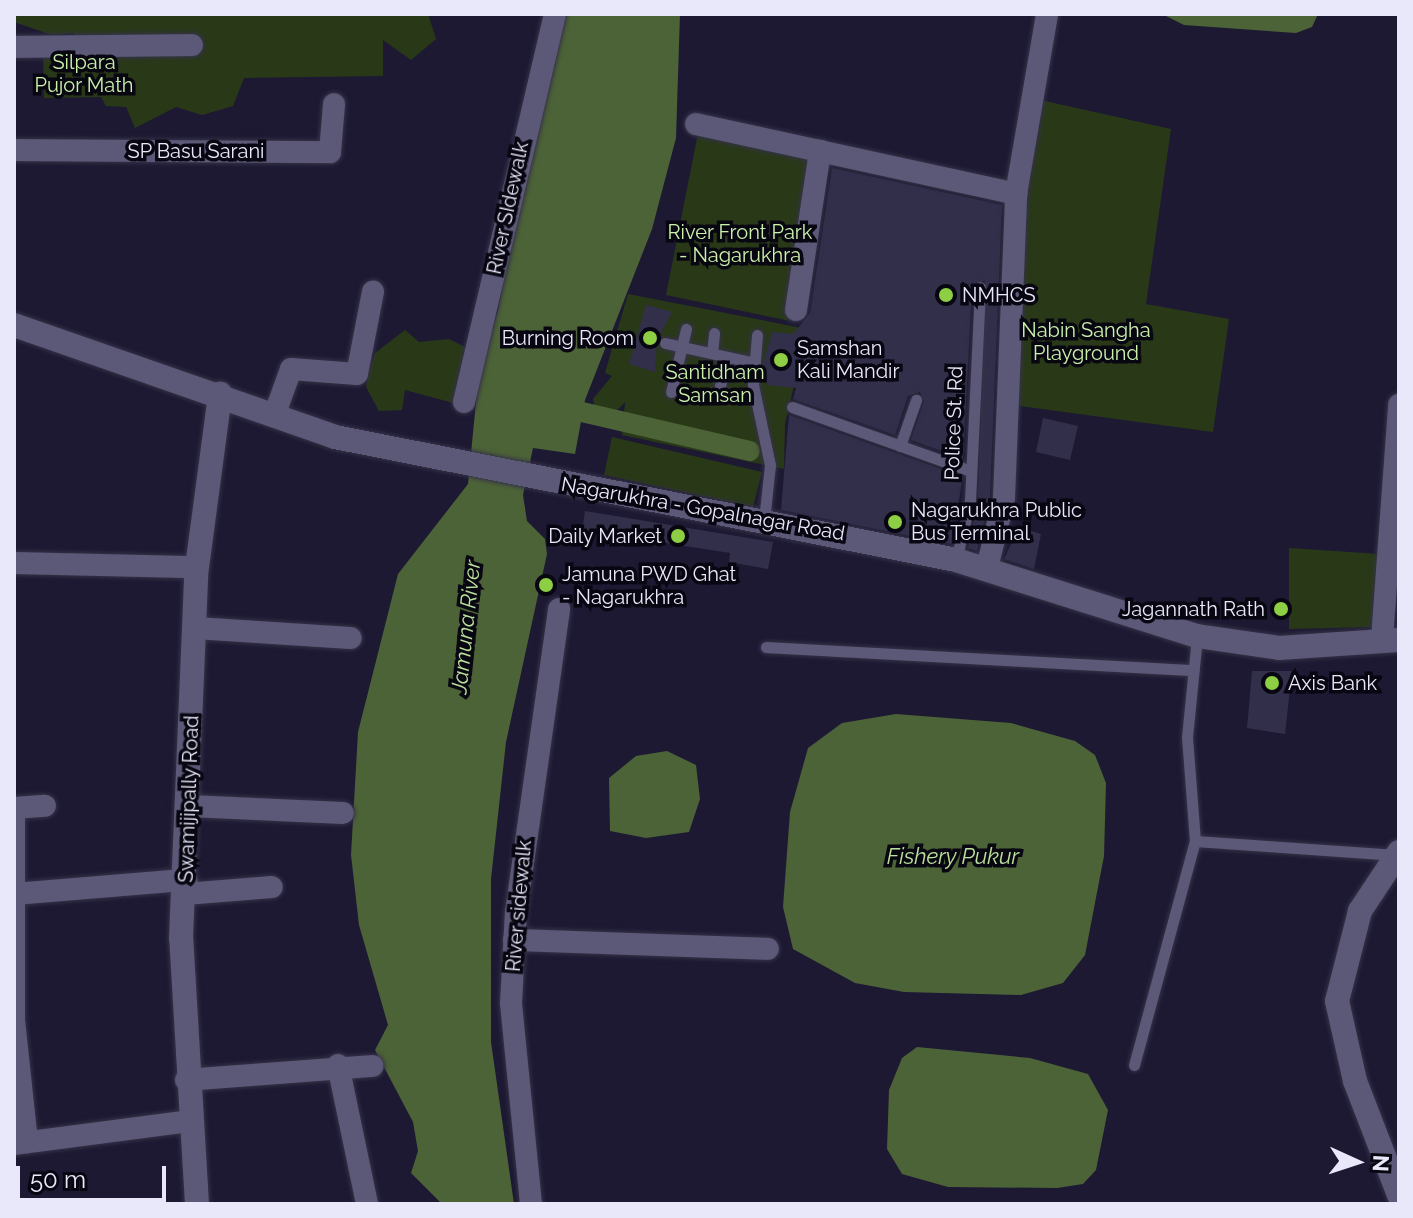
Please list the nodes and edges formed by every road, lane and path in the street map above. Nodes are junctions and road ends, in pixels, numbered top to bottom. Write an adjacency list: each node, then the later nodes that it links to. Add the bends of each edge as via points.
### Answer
1 (555, 14): 26 (street, River SIdewalk)
2 (1047, 14): 9 (street)
3 (192, 45): 4 (street)
4 (14, 47)
5 (334, 104): 7 (street, SP Basu Sarani, via 330,152)
6 (696, 124): 8 (street)
7 (14, 150)
8 (820, 151): 9 (street); 12 (street)
9 (1016, 194): 36 (street, via 1004,498)
10 (980, 287): 31 (lane, Police St. Rd)
11 (373, 292): 29 (street, via 357,374 291,369)
12 (796, 310)
13 (14, 325): 24 (main road, Nagarukhra - Gopalnagar Road)
14 (686, 329): 18 (lane)
15 (714, 333): 19 (lane)
16 (757, 335): 21 (lane)
17 (665, 343): 18 (lane)
18 (684, 348): 19 (lane); 23 (lane)
19 (712, 353): 20 (lane)
20 (727, 357): 21 (lane); 22 (lane)
21 (755, 363): 32 (lane, via 770,465)
22 (719, 390)
23 (671, 392)
24 (220, 394): 29 (main road, Nagarukhra - Gopalnagar Road); 35 (main road, Swamijipally Road)
25 (916, 400): 30 (lane)
26 (464, 402)
27 (1399, 405): 41 (street)
28 (792, 407): 30 (lane)
29 (274, 416): 32 (main road, Nagarukhra - Gopalnagar Road, via 432,458)
30 (900, 446): 31 (lane)
31 (971, 471): 33 (lane, Police St. Rd)
32 (764, 520): 33 (main road, Nagarukhra - Gopalnagar Road)
33 (956, 560): 36 (main road, Nagarukhra - Gopalnagar Road)
34 (14, 563): 35 (street)
35 (197, 567): 38 (main road, Swamijipally Road)
36 (987, 568): 39 (main road, Nagarukhra - Gopalnagar Road)
37 (559, 609): 53 (street, River sidewalk)
38 (195, 628): 40 (street); 45 (main road, Swamijipally Road)
39 (1197, 636): 41 (main road, Nagarukhra - Gopalnagar Road, via 1279,648); 43 (lane)
40 (351, 638)
41 (1390, 640)
42 (766, 647): 43 (lane)
43 (1193, 670): 48 (lane, via 1187,737)
44 (45, 806): 46 (street)
45 (190, 806): 47 (street); 50 (main road, Swamijipally Road)
46 (14, 810): 52 (street)
47 (343, 813)
48 (1195, 841): 49 (lane); 56 (lane)
49 (1398, 854): 61 (main road, via 1360,911 1337,1001 1355,1081)
50 (186, 887): 51 (street); 52 (street); 58 (main road, Swamijipally Road)
51 (272, 887)
52 (17, 894): 60 (street, via 14,1020)
53 (514, 940): 54 (street); 64 (street, River sidewalk, via 514,1076)
54 (768, 949)
55 (338, 1065): 57 (street); 58 (street); 63 (street)
56 (1134, 1065)
57 (372, 1066)
58 (186, 1080): 59 (main road, Swamijipally Road)
59 (189, 1121): 60 (street); 62 (main road, Swamijipally Road)
60 (20, 1143)
61 (1399, 1195)
62 (197, 1204)
63 (367, 1204)
64 (531, 1204)

